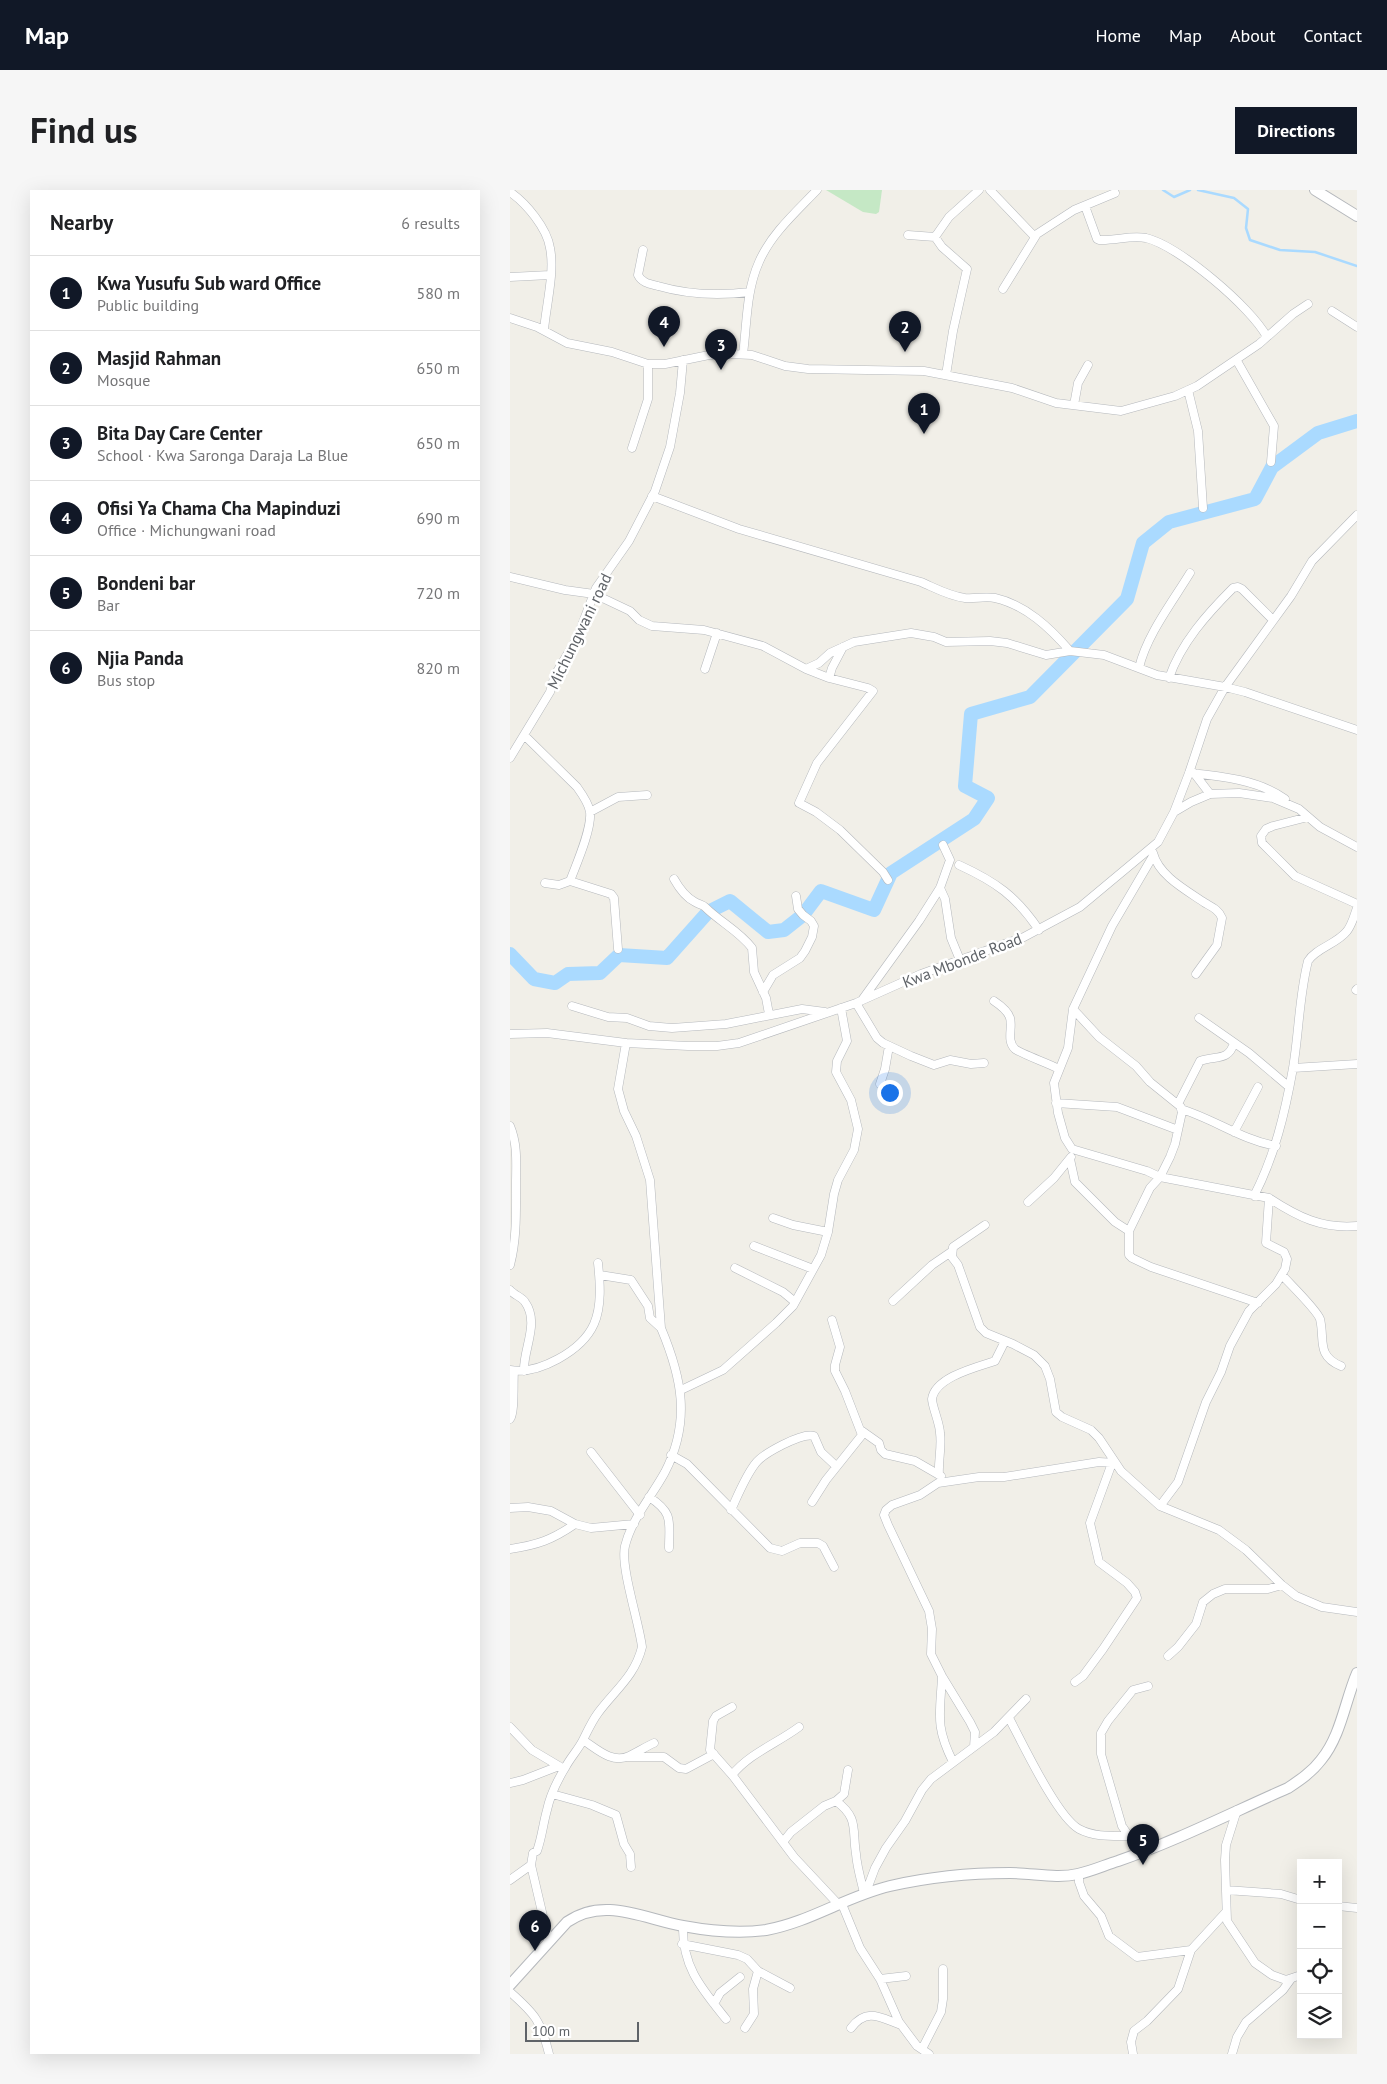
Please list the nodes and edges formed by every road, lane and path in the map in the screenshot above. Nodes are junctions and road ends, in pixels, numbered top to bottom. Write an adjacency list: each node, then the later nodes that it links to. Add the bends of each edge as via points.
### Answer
1 (817, 190): 16 (street, via 784,224 766,250)
2 (979, 190): 11 (street, via 949,217)
3 (990, 190): 10 (street)
4 (1315, 190): 8 (street)
5 (510, 192): 13 (street, via 528,207 549,244)
6 (1115, 193): 7 (street)
7 (1085, 206): 10 (street); 22 (street, via 1097,238 1145,238 1168,248 1230,294)
8 (1357, 216)
9 (908, 235): 11 (street)
10 (1034, 236): 15 (street)
11 (935, 237): 28 (street, via 967,269)
12 (642, 250): 16 (street, via 638,275 646,283 691,294)
13 (550, 275): 14 (street); 21 (street)
14 (510, 277)
15 (1003, 289)
16 (750, 292): 23 (street)
17 (1308, 304): 22 (street)
18 (1332, 311): 20 (street)
19 (510, 318): 21 (street)
20 (1357, 327)
21 (544, 330): 26 (street, via 567,343 612,352)
22 (1267, 337): 25 (street)
23 (743, 354): 24 (street); 28 (street, via 808,370 908,370)
24 (683, 360): 26 (street); 33 (street, Michungwani road, via 670,447)
25 (1237, 361): 29 (street); 32 (street, via 1274,426)
26 (648, 364): 31 (street, via 648,399)
27 (1088, 365): 30 (street, via 1078,382)
28 (946, 375): 30 (street)
29 (1188, 390): 30 (street, via 1121,411); 34 (street, via 1198,431)
30 (1074, 405)
31 (632, 448)
32 (1271, 462)
33 (652, 496): 38 (street, Michungwani road, via 629,541); 42 (street, via 739,529 921,582 949,594 1009,602 1036,618)
34 (1203, 508)
35 (1357, 515): 39 (street, Kwa Mbonde Road, via 1312,561)
36 (1190, 573): 43 (street, via 1141,658)
37 (510, 577): 38 (street)
38 (594, 594): 40 (street, via 630,611 652,626 694,628); 50 (street, Michungwani road, via 577,638 555,675 541,709)
39 (1273, 620): 47 (street, via 1242,590 1233,588 1203,619 1176,660); 48 (street, Kwa Mbonde Road)
40 (717, 633): 44 (street, via 763,646); 45 (street)
41 (843, 647): 42 (street, via 854,642 911,633 946,642 1007,644 1046,655); 44 (street); 46 (street)
42 (1070, 651): 43 (street, via 1104,655)
43 (1139, 668): 47 (street)
44 (806, 669): 46 (street)
45 (705, 670)
46 (830, 678): 65 (street, via 874,691 817,763 799,803 840,830)
47 (1170, 678): 48 (street)
48 (1225, 687): 49 (street); 53 (street, Kwa Mbonde Road, via 1207,719)
49 (1357, 730)
50 (522, 738): 51 (street); 52 (street, Michungwani road); 57 (street, via 577,787)
51 (510, 740)
52 (510, 758)
53 (1192, 773): 54 (street); 56 (street, via 1254,785 1273,792); 58 (street, Kwa Mbonde Road)
54 (1210, 794): 56 (street, via 1254,794); 58 (street)
55 (647, 795): 57 (street, via 618,797)
56 (1299, 809): 59 (street)
57 (590, 812): 66 (street)
58 (1174, 812): 62 (street, Kwa Mbonde Road)
59 (1308, 817): 61 (street); 70 (street, via 1266,829 1261,836 1262,843 1295,876)
60 (944, 845): 68 (street, via 950,860)
61 (1357, 847)
62 (1153, 852): 72 (street, Kwa Mbonde Road, via 1134,860 1080,907); 75 (street, via 1163,872 1217,910 1222,918 1217,945); 81 (street, via 1112,926)
63 (959, 865): 72 (street, via 1004,889)
64 (674, 879): 76 (street, via 692,901 705,907 746,940 752,948 754,972)
65 (888, 880)
66 (570, 882): 67 (street, via 559,885); 73 (street, via 611,894 614,898)
67 (545, 883)
68 (940, 888): 74 (street, via 945,899 951,938); 78 (street)
69 (796, 896): 76 (street, via 798,909 814,926 812,937 800,958 773,975)
70 (1357, 904)
71 (1357, 908): 91 (street, via 1347,931 1308,962)
72 (1039, 930): 74 (street, Kwa Mbonde Road)
73 (618, 949)
74 (960, 960): 78 (street, Kwa Mbonde Road)
75 (1196, 974)
76 (763, 992): 83 (street)
77 (994, 1001): 92 (street, via 1011,1020 1011,1043 1015,1050)
78 (859, 1002): 80 (street, Kwa Mbonde Road); 88 (street, via 877,1038)
79 (572, 1006): 83 (street, via 608,1017 672,1028 726,1024)
80 (841, 1008): 82 (street, Kwa Mbonde Road); 112 (street, via 847,1041 836,1072 851,1100 858,1128 854,1150 838,1180)
81 (1073, 1009): 92 (street, via 1068,1048); 97 (street, via 1099,1037)
82 (828, 1012): 83 (street, via 802,1009); 86 (street, Kwa Mbonde Road, via 739,1043 688,1046)
83 (769, 1014)
84 (1199, 1018): 87 (street)
85 (510, 1034): 86 (street, Kwa Mbonde Road, via 547,1033)
86 (626, 1043): 126 (street, via 618,1089 650,1180)
87 (1234, 1043): 94 (street); 97 (street, via 1226,1056 1200,1061)
88 (889, 1046): 89 (street, via 934,1064 950,1060); 93 (street)
89 (984, 1063)
90 (1357, 1064): 91 (street)
91 (1293, 1068): 94 (street)
92 (1059, 1069): 96 (street, via 1054,1083)
93 (880, 1084)
94 (1288, 1086): 101 (street)
95 (1258, 1087): 100 (street)
96 (1056, 1103): 99 (street, via 1117,1106); 102 (street, via 1065,1138)
97 (1179, 1106): 99 (street); 100 (street)
98 (510, 1126): 116 (street, via 515,1137 517,1158 515,1246)
99 (1178, 1130): 104 (street)
100 (1234, 1132): 101 (street, via 1259,1143)
101 (1276, 1146): 105 (street)
102 (1075, 1151): 103 (street); 104 (street, via 1147,1170)
103 (1070, 1159): 107 (street); 111 (street, via 1075,1182 1115,1222)
104 (1160, 1177): 105 (street); 111 (street, via 1150,1188)
105 (1254, 1196): 106 (street)
106 (1269, 1198): 110 (street, via 1320,1224); 120 (street, via 1266,1243 1284,1252 1287,1259)
107 (1028, 1202)
108 (773, 1218): 112 (street)
109 (985, 1225): 114 (street, via 953,1247)
110 (1357, 1226)
111 (1129, 1231): 124 (street, via 1128,1246 1132,1258 1207,1287)
112 (828, 1232): 118 (street)
113 (754, 1246): 118 (street)
114 (951, 1252): 122 (street); 127 (street, via 980,1327)
115 (598, 1263): 119 (street)
116 (510, 1265)
117 (735, 1268): 123 (street, via 783,1292)
118 (813, 1269): 123 (street)
119 (600, 1275): 126 (street, via 631,1280 648,1306 650,1318); 129 (street, via 598,1308 586,1337 553,1363)
120 (1282, 1275): 124 (street); 128 (street, via 1318,1314 1324,1352 1328,1359)
121 (510, 1290): 129 (street, via 524,1299 529,1312 531,1328)
122 (893, 1301)
123 (795, 1302): 131 (street, via 723,1370)
124 (1258, 1302): 142 (street, via 1249,1311 1230,1346 1178,1482)
125 (832, 1320): 133 (street, via 840,1347 835,1371)
126 (661, 1328): 131 (street)
127 (1005, 1341): 136 (street, via 1034,1355 1045,1366 1056,1412 1091,1430); 138 (street, via 995,1361 977,1365 942,1382 933,1395 941,1434)
128 (1340, 1366)
129 (524, 1370): 130 (street)
130 (512, 1371): 132 (street, via 514,1408)
131 (681, 1390): 135 (street, via 680,1431)
132 (510, 1419)
133 (862, 1431): 137 (street, via 860,1439); 138 (street, via 879,1443 885,1454 915,1461)
134 (591, 1452): 145 (street)
135 (672, 1454): 140 (street); 144 (street, via 687,1464)
136 (1114, 1463): 139 (street, via 1079,1464 1004,1477); 142 (street); 156 (street, via 1090,1523 1099,1562 1126,1583 1137,1598 1103,1649)
137 (836, 1466): 141 (street); 144 (street, via 821,1452 814,1436 805,1435 788,1442 755,1464)
138 (939, 1475): 139 (street)
139 (949, 1480): 155 (street, via 938,1482 920,1495 892,1505 884,1515 929,1612 932,1654)
140 (649, 1497): 145 (street); 148 (street, via 661,1505 669,1517)
141 (812, 1502)
142 (1160, 1506): 151 (street, via 1219,1530 1261,1563)
143 (510, 1508): 146 (street, via 551,1511)
144 (731, 1510): 150 (street, via 770,1548 782,1551 800,1543 818,1543)
145 (640, 1515): 147 (street)
146 (575, 1524): 147 (street, via 592,1528); 149 (street, via 557,1537)
147 (634, 1524): 163 (street, via 625,1547 625,1565 642,1647 633,1671 598,1713)
148 (669, 1548)
149 (510, 1549)
150 (834, 1567)
151 (1282, 1585): 152 (street, via 1313,1604); 153 (street, via 1268,1589 1237,1588 1213,1594 1203,1602 1196,1624)
152 (1357, 1612)
153 (1168, 1656)
154 (1357, 1673): 175 (street, via 1333,1743 1322,1760 1288,1788)
155 (942, 1676): 165 (street, via 975,1732); 168 (street, via 938,1718)
156 (1075, 1682)
157 (1148, 1686): 176 (street, via 1133,1690 1101,1733 1101,1754 1119,1818)
158 (1026, 1699): 160 (street)
159 (732, 1707): 166 (street, via 713,1721 710,1745)
160 (1009, 1718): 165 (street); 176 (street, via 1029,1759 1068,1820 1095,1835)
161 (510, 1727): 169 (street, via 532,1750)
162 (799, 1727): 171 (street, via 748,1758)
163 (583, 1740): 167 (street, via 607,1756); 169 (street)
164 (654, 1743): 167 (street)
165 (974, 1747): 168 (street)
166 (714, 1754): 167 (street, via 686,1769 679,1768 664,1756); 171 (street)
167 (628, 1757)
168 (953, 1762): 184 (street, via 922,1790 886,1848)
169 (562, 1767): 172 (street); 173 (street)
170 (848, 1770): 174 (street, via 844,1794)
171 (732, 1775): 177 (street)
172 (510, 1783)
173 (552, 1794): 179 (street); 180 (street, via 616,1814 630,1854)
174 (836, 1800): 177 (street, via 791,1832); 184 (street, via 846,1808 854,1822 857,1864)
175 (1237, 1810): 178 (street); 183 (street, via 1226,1844)
176 (1128, 1836): 178 (street)
177 (783, 1842): 186 (street)
178 (1140, 1853): 181 (street)
179 (531, 1865): 182 (street); 191 (street)
180 (631, 1867)
181 (1079, 1874): 184 (street, via 984,1874 915,1881); 193 (street, via 1084,1896 1101,1916 1109,1936 1131,1954 1144,1957)
182 (510, 1880)
183 (1226, 1890): 185 (street, via 1281,1894); 189 (street)
184 (865, 1893): 186 (street)
185 (1297, 1899)
186 (840, 1904): 190 (street, via 805,1919 765,1930 729,1932); 199 (street, via 860,1948)
187 (1342, 1906): 188 (street)
188 (1357, 1908)
189 (1226, 1912): 193 (street); 200 (street, via 1234,1934 1254,1963 1272,1975)
190 (683, 1926): 191 (street, via 626,1911 594,1910 567,1922); 192 (street)
191 (549, 1942): 201 (street)
192 (682, 1944): 195 (street, via 738,1955); 204 (street, via 704,1994)
193 (1191, 1950): 212 (street, via 1178,1990 1134,2031 1131,2042)
194 (943, 1970): 209 (street, via 941,2012)
195 (758, 1971): 202 (street); 207 (street, via 753,1989 754,2014)
196 (906, 1976): 199 (street)
197 (740, 1977): 204 (street, via 720,1993)
198 (1297, 1977): 200 (street)
199 (880, 1979): 206 (street)
200 (1291, 1979): 213 (street, via 1246,2022)
201 (510, 1984)
202 (790, 1988)
203 (510, 1992): 210 (street, via 532,2012 544,2034)
204 (714, 2004): 205 (street)
205 (726, 2019)
206 (901, 2025): 208 (street, via 867,2015); 209 (street)
207 (745, 2028)
208 (851, 2028)
209 (919, 2050): 211 (street)
210 (548, 2054)
211 (930, 2054)
212 (1133, 2054)
213 (1232, 2054)

